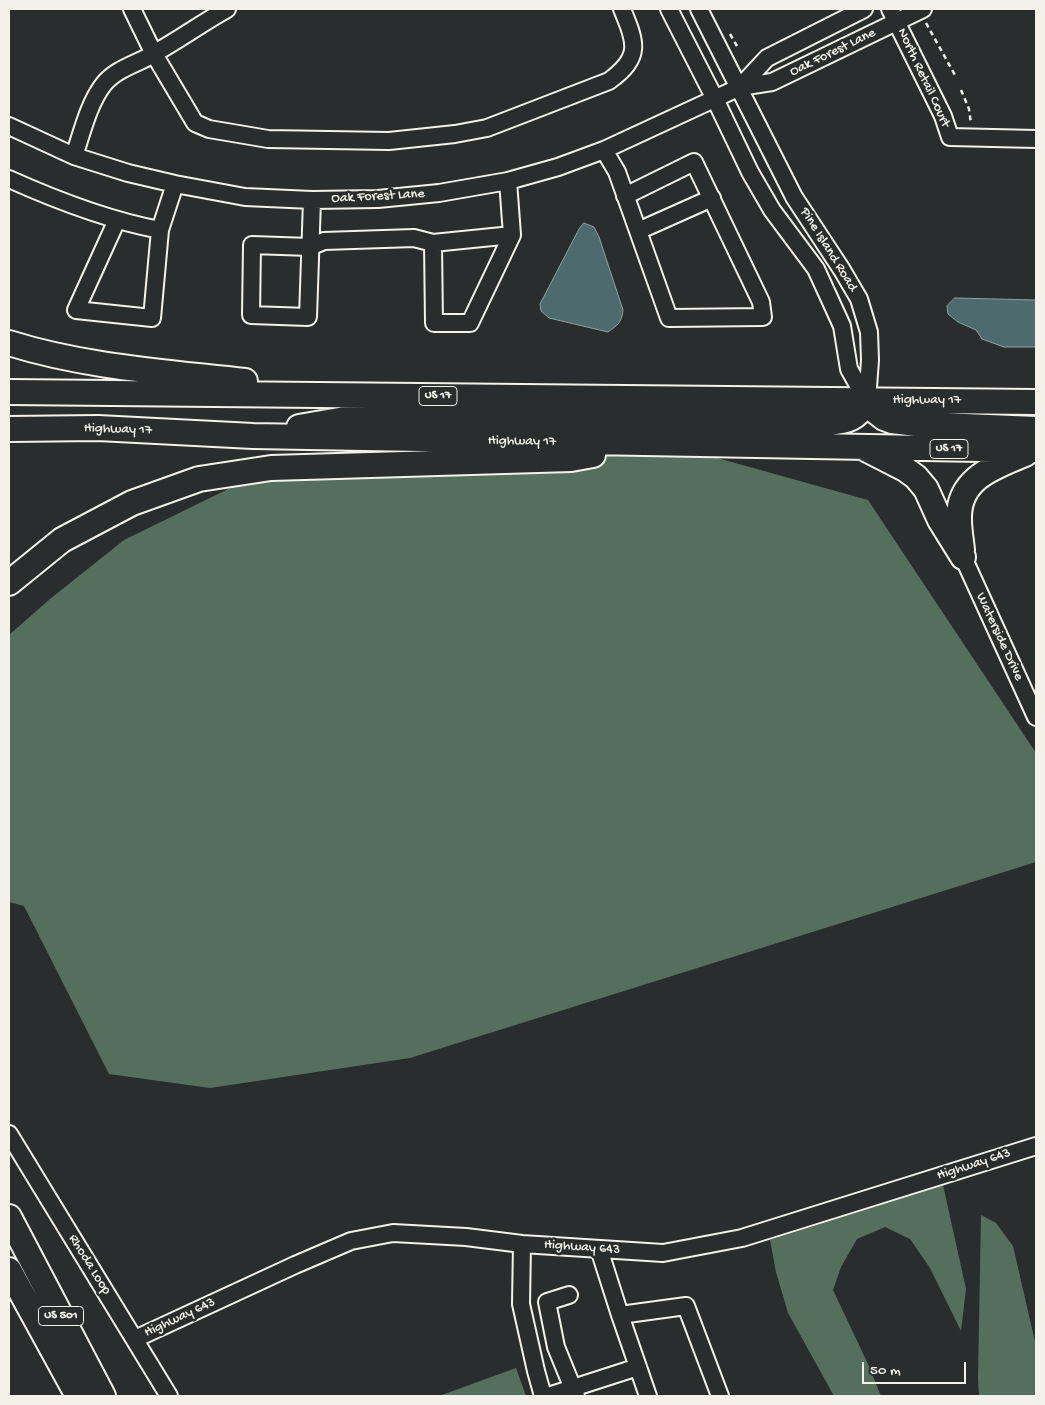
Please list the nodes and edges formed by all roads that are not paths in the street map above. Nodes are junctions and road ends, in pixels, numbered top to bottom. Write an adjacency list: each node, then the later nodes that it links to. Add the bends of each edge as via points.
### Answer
1 (132, 9): 9 (street)
2 (227, 9): 9 (street)
3 (622, 9): 9 (street, via 634,44 631,60 609,81 487,128 389,141 268,139 209,129 195,123)
4 (670, 9): 11 (street, Pine Island Road)
5 (699, 9): 10 (street, Pine Island Road)
6 (864, 9): 10 (street, Oak Forest Lane, via 767,58)
7 (921, 10): 8 (street, Oak Forest Lane)
8 (893, 15): 10 (street, Oak Forest Lane, via 772,82); 13 (street, North Retail Court, via 943,116 950,137)
9 (154, 54): 15 (street, via 118,72 104,84 94,100)
10 (740, 87): 11 (street, Oak Forest Lane); 31 (street, Pine Island Road, via 794,197 859,299 868,332)
11 (715, 99): 14 (street, Oak Forest Lane); 31 (street, Pine Island Road, via 772,210 816,269 842,326 849,369)
12 (9, 126): 15 (street, Oak Forest Lane)
13 (1036, 139)
14 (604, 150): 17 (street, Oak Forest Lane); 19 (street, via 617,172)
15 (74, 156): 18 (street, Oak Forest Lane)
16 (9, 179): 22 (street, via 58,201)
17 (508, 181): 21 (street, Oak Forest Lane, via 378,200); 25 (street)
18 (175, 184): 21 (street, Oak Forest Lane, via 245,196); 23 (street)
19 (625, 196): 20 (street, via 694,162); 24 (street)
20 (712, 198): 24 (street); 24 (street, via 761,302 762,317 669,318)
21 (312, 200): 27 (street)
22 (117, 220): 23 (street); 23 (street, via 76,310 152,318)
23 (160, 230)
24 (638, 231)
25 (512, 235): 26 (street); 26 (street, via 470,323 434,323)
26 (433, 243): 27 (street, via 414,238 324,241)
27 (310, 247): 27 (street, via 252,245 251,315 308,317)
28 (9, 344): 30 (highway, via 110,366)
29 (9, 392): 30 (highway, Highway 17 / US 17)
30 (370, 396): 31 (highway, Highway 17 / US 17)
31 (867, 400): 32 (highway, Highway 17 / US 17); 34 (highway, via 851,419 828,424 345,419); 35 (highway, via 880,415 892,421)
32 (1036, 402)
33 (9, 429): 34 (highway, Highway 17 / US 17, via 98,428)
34 (253, 436): 36 (highway, Highway 17 / US 17)
35 (1035, 443): 37 (highway, Highway 17 / US 17); 38 (highway, via 984,472 963,496 959,518)
36 (667, 444): 37 (highway, Highway 17 / US 17); 39 (highway, via 571,459 271,468 199,479 132,503 62,540)
37 (862, 447): 38 (highway, via 916,477 926,489 940,520)
38 (963, 557): 40 (street, Waterside Drive)
39 (9, 583)
40 (1036, 717)
41 (9, 1134): 49 (street, Rhoda Loop)
42 (1036, 1146): 45 (street, Highway 643, via 742,1238 663,1253)
43 (9, 1217): 53 (highway, US 501)
44 (522, 1244): 45 (street, Highway 643); 49 (street, Highway 643, via 393,1233 351,1241); 55 (street, via 521,1304)
45 (599, 1249): 48 (street)
46 (9, 1270): 52 (highway, US 501)
47 (568, 1295): 51 (street, via 547,1302 556,1347)
48 (620, 1315): 50 (street); 58 (street, via 686,1306)
49 (134, 1339): 54 (street, Rhoda Loop)
50 (638, 1367): 51 (street); 57 (street)
51 (574, 1393): 56 (street)
52 (78, 1396)
53 (103, 1396)
54 (169, 1396)
55 (543, 1396)
56 (548, 1396)
57 (648, 1396)
58 (720, 1396)

